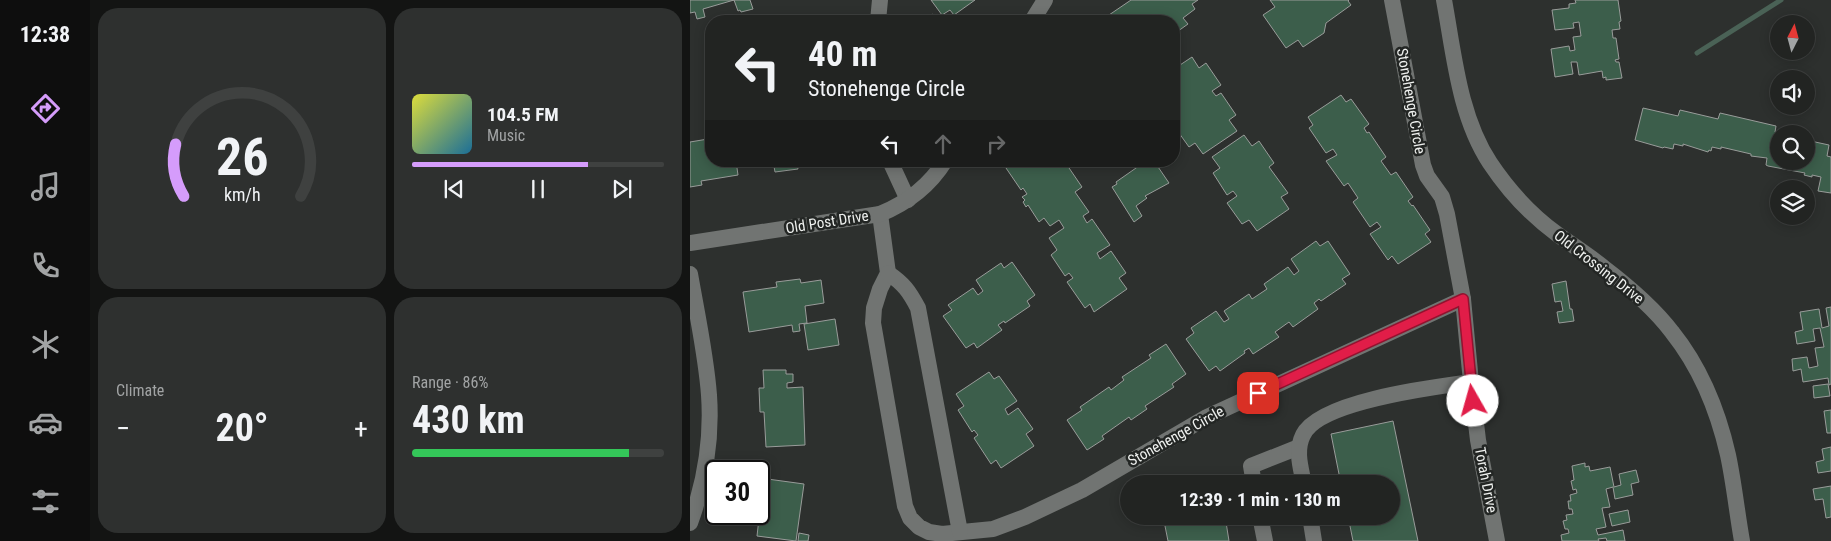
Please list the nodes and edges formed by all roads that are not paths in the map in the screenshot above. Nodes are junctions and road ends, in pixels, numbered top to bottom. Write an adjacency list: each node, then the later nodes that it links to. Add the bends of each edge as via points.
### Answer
1 (880, 0): 5 (street)
2 (1045, 0): 6 (street)
3 (1392, 0): 14 (street, Stonehenge Circle, via 1422,165 1442,197)
4 (1444, 0): 26 (street, Old Crossing Drive, via 1466,110 1489,162 1529,210 1556,234 1625,284 1651,309 1691,359 1707,391 1722,434)
5 (879, 15)
6 (1036, 15)
7 (893, 167): 9 (street)
8 (940, 167): 9 (street, Old Post Drive)
9 (908, 200): 10 (street, Old Post Drive)
10 (880, 214): 11 (street, Old Post Drive); 12 (street)
11 (690, 243)
12 (888, 273): 22 (street, via 906,288 918,308); 22 (street, Stonehenge Circle, via 880,289 872,323 905,506 910,518 929,532)
13 (690, 274): 19 (street, via 709,396 709,435 698,501)
14 (1463, 299): 15 (street, Torah Drive); 22 (street, Stonehenge Circle, via 1207,417 1082,490 1025,517 993,529)
15 (1471, 382): 16 (street, via 1382,396 1327,415 1312,423); 25 (street, Torah Drive)
16 (1299, 448): 17 (street, via 1251,466); 18 (street)
17 (1252, 475)
18 (1302, 475)
19 (690, 523)
20 (1261, 525): 23 (street)
21 (1311, 525): 24 (street)
22 (960, 532)
23 (1264, 541)
24 (1314, 541)
25 (1497, 541)
26 (1742, 541)

